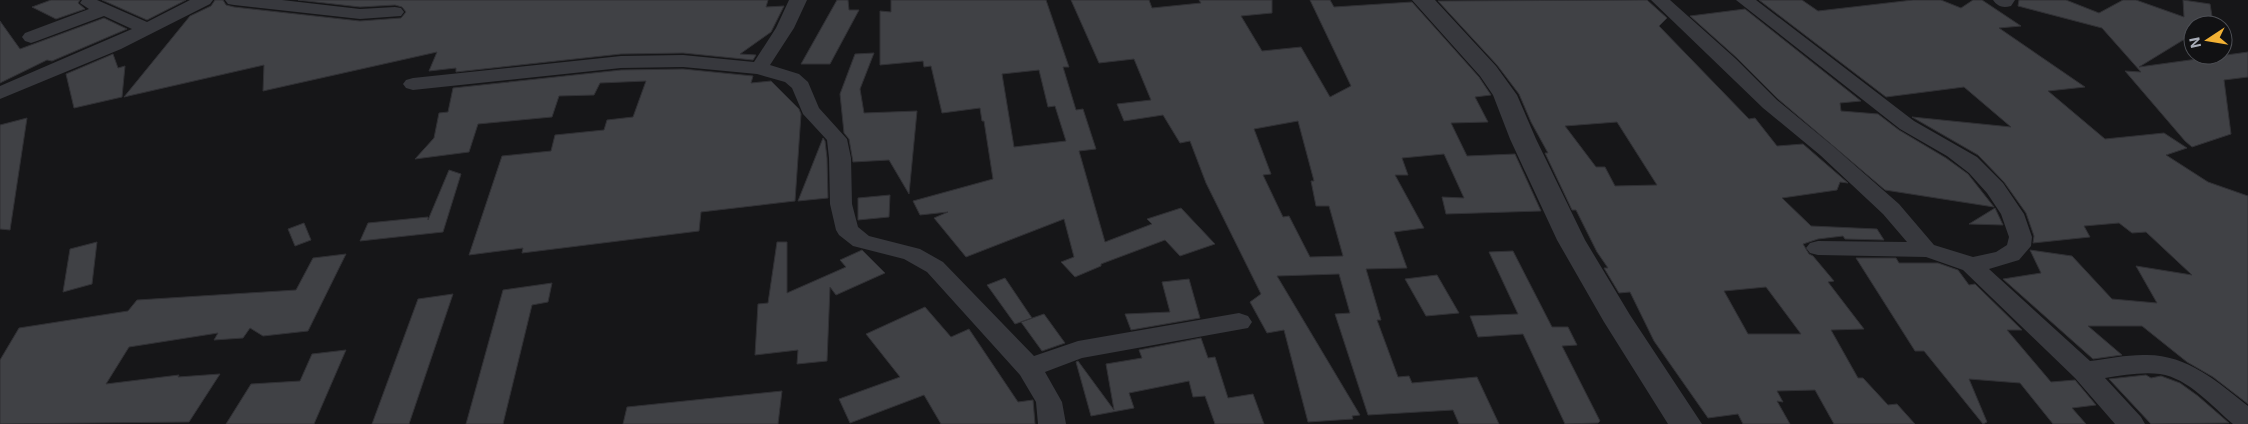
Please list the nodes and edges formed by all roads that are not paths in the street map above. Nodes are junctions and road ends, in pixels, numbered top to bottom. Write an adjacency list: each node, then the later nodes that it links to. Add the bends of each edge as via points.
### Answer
1 (204, 0): 12 (street)
2 (234, 0): 11 (street, via 360,14)
3 (798, 0): 14 (street, via 785,28)
4 (1423, 0): 25 (street, via 1505,94 1571,240)
5 (1686, 0): 9 (street)
6 (1745, 0): 19 (street, via 1909,126 1970,162 1990,183 2013,213 2022,234 2019,246 2009,255)
7 (2002, 0): 8 (street)
8 (2006, 0)
9 (1662, 2): 18 (street, via 1770,104 1890,209)
10 (95, 5): 12 (street); 13 (street)
11 (395, 12)
12 (148, 29): 16 (street)
13 (31, 37)
14 (759, 68): 15 (street, via 683,61 621,62); 21 (street, via 792,78 802,86 810,110 837,139 846,230 861,240 912,254 936,268)
15 (413, 84)
16 (0, 94)
17 (1818, 248): 18 (street)
18 (1926, 250): 19 (street)
19 (1971, 265): 22 (street)
20 (1239, 322): 21 (street, via 1078,350)
21 (1029, 368): 24 (street, via 1049,402)
22 (2084, 371): 23 (street, via 2147,364 2169,366 2192,376); 26 (street)
23 (2248, 421)
24 (1052, 424)
25 (1685, 424)
26 (2131, 424)

